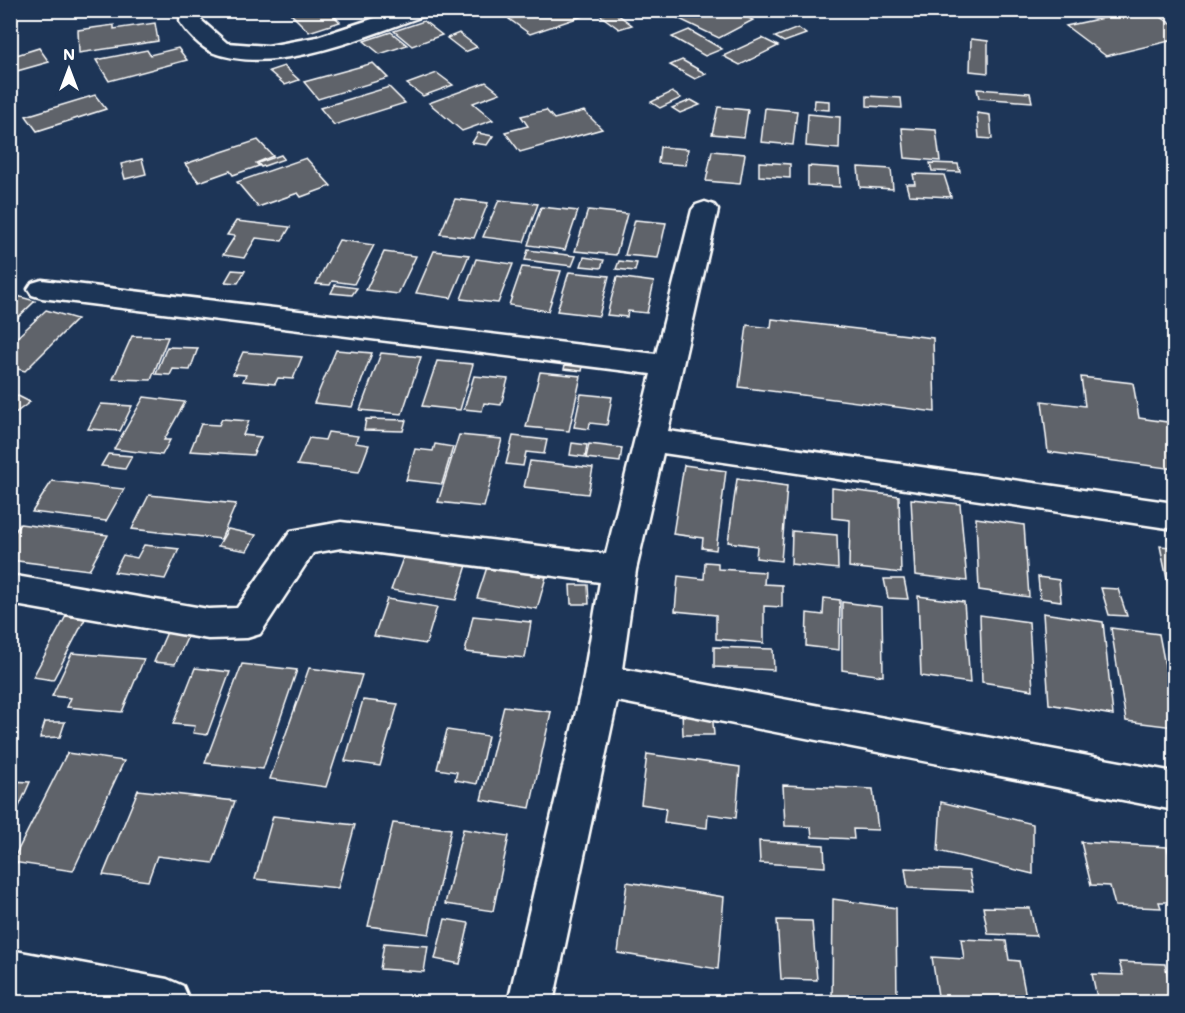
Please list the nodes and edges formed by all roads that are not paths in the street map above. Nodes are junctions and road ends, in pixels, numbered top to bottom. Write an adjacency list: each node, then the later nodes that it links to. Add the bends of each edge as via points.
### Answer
1 (191, 10): 2 (street, via 190,22 219,47 246,54 296,50)
2 (422, 10)
3 (705, 210): 5 (street)
4 (42, 289): 5 (street)
5 (667, 366): 6 (street)
6 (652, 440): 7 (street); 8 (street)
7 (1174, 516)
8 (620, 570): 9 (street, via 341,535 303,541 248,623 208,624); 10 (street)
9 (10, 589)
10 (602, 682): 11 (street); 14 (street)
11 (1174, 790)
12 (10, 972): 13 (street)
13 (167, 1002)
14 (531, 1002)

